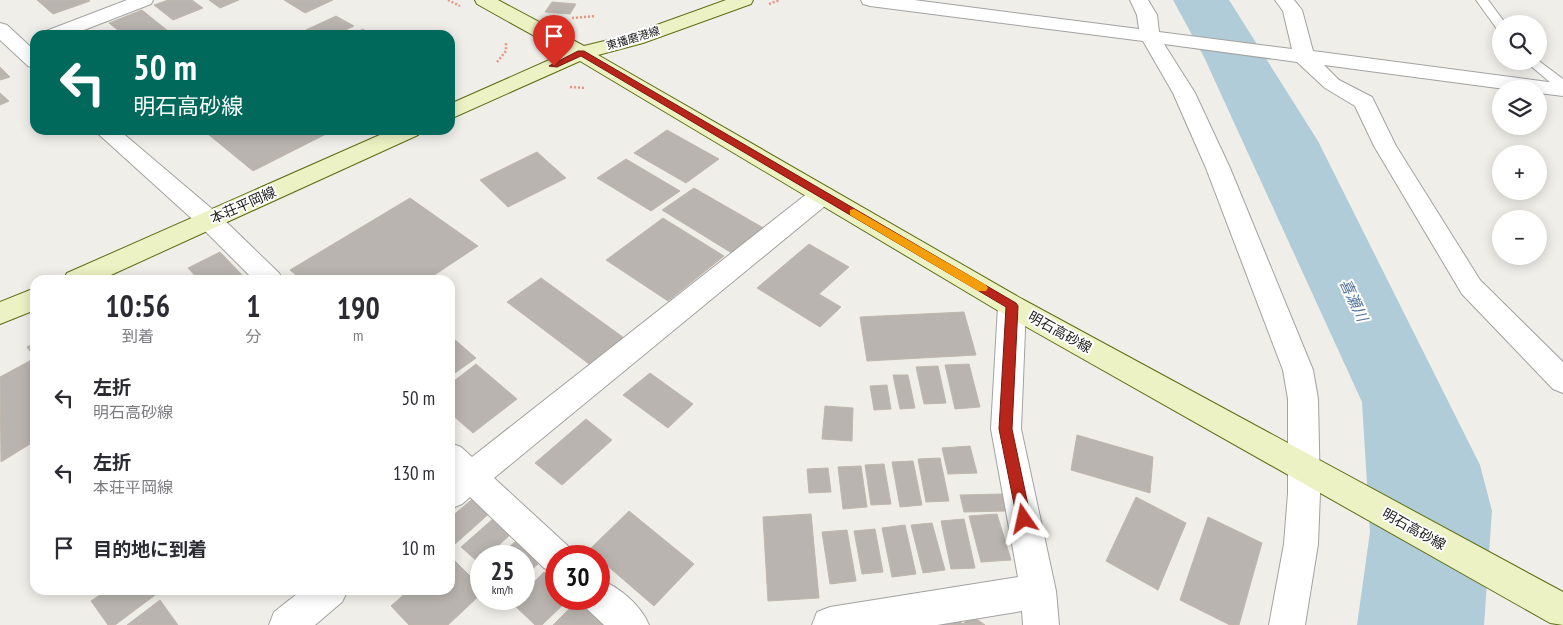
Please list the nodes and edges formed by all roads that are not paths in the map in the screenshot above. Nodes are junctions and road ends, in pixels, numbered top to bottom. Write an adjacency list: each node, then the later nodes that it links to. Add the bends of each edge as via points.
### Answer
1 (144, 0): 11 (street)
2 (484, 0): 14 (main road, 明石高砂線)
3 (744, 0): 14 (main road, 東播磨港線, via 636,39)
4 (870, 0): 12 (street)
5 (1139, 0): 12 (street, via 1148,15)
6 (1284, 0): 16 (street, via 1292,10)
7 (1482, 0): 8 (lane)
8 (1493, 15)
9 (622, 24): 14 (main road, 東播磨港線, via 612,27)
10 (0, 29): 13 (street)
11 (66, 30)
12 (1150, 37): 16 (street); 30 (street, via 1184,93 1218,168 1298,370)
13 (28, 44): 15 (street)
14 (581, 53): 19 (main road); 22 (main road, 明石高砂線)
15 (0, 55)
16 (1304, 58): 18 (street); 29 (street, via 1332,84 1364,102 1384,146 1471,288)
17 (1542, 70): 18 (lane)
18 (1563, 88)
19 (455, 110)
20 (111, 135): 23 (street)
21 (399, 135): 23 (main road, 本荘平岡線)
22 (822, 194): 27 (main road, 明石高砂線); 31 (street)
23 (209, 220): 24 (main road, 本荘平岡線); 25 (street)
24 (87, 275)
25 (265, 275)
26 (30, 300): 28 (main road)
27 (1012, 306): 30 (main road, 明石高砂線); 33 (street, via 1006,429)
28 (0, 314)
29 (1563, 381)
30 (1311, 471): 36 (main road, 明石高砂線); 41 (street, via 1304,493 1301,544)
31 (457, 476): 32 (street)
32 (545, 547)
33 (1038, 591): 39 (street); 40 (street)
34 (324, 595): 37 (street)
35 (610, 606): 38 (street)
36 (1563, 611)
37 (287, 625)
38 (631, 625)
39 (830, 625)
40 (1041, 625)
41 (1287, 625)

